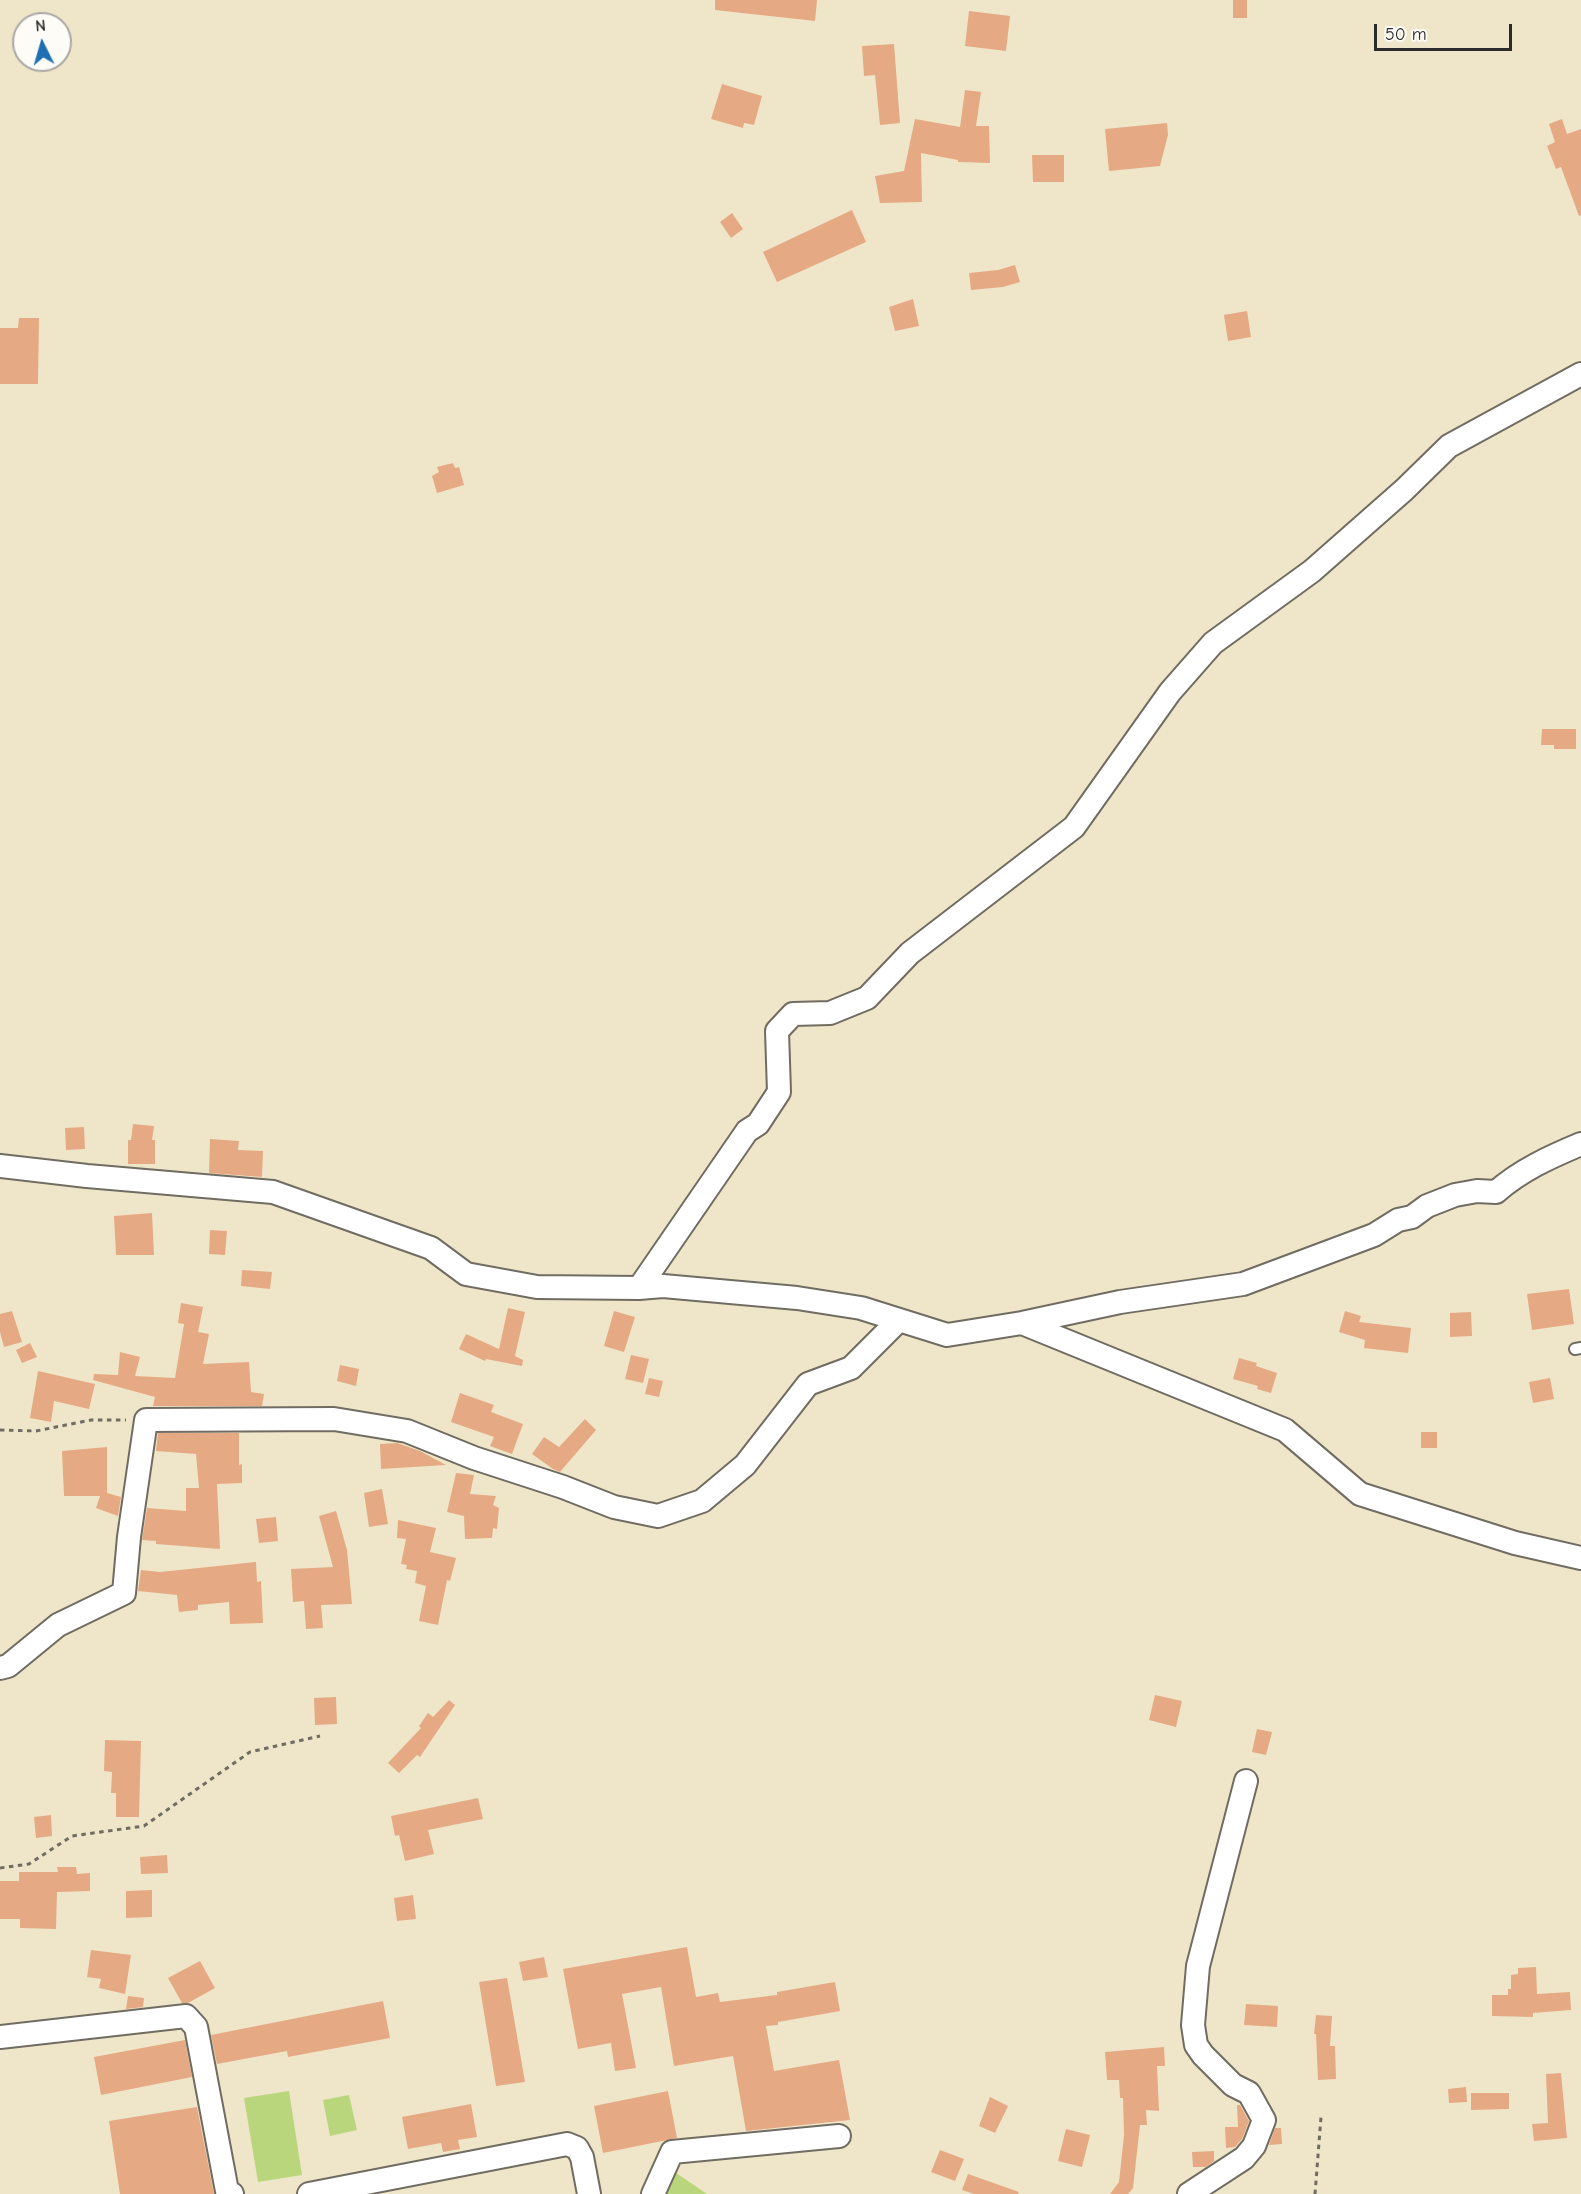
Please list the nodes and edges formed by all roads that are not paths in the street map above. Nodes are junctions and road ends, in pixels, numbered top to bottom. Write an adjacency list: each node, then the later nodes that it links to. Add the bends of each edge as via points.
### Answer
1 (1581, 374): 4 (street, via 1449,446 1312,571 1213,643 1170,692 1074,827 910,953 867,998 830,1013 793,1014 777,1031 779,1092 758,1124 747,1131)
2 (1581, 1144): 6 (street, via 1513,1177 1496,1192 1477,1191 1427,1206 1374,1235 1243,1284 1120,1302)
3 (0, 1166): 4 (street, via 273,1192 430,1248 466,1274 537,1287)
4 (639, 1288): 5 (street, via 663,1286 797,1298 861,1308)
5 (898, 1320): 6 (street, via 947,1335); 8 (street, via 851,1368 808,1384 745,1465 702,1501 658,1516 614,1507 407,1431 334,1419 146,1420 124,1593 58,1625 8,1666)
6 (1022, 1323): 7 (street, via 1285,1430 1360,1494 1515,1543)
7 (1581, 1558)
8 (0, 1668)
9 (1246, 1781): 16 (street, via 1198,1966 1193,2025 1196,2044 1203,2055 1233,2085 1249,2093 1264,2120 1244,2158)
10 (0, 2037): 12 (street, via 186,2016 196,2027 227,2191)
11 (839, 2136): 15 (street, via 672,2152)
12 (231, 2194)
13 (309, 2194): 14 (street, via 567,2144 577,2148 582,2157)
14 (589, 2194)
15 (653, 2194)
16 (1189, 2194)

